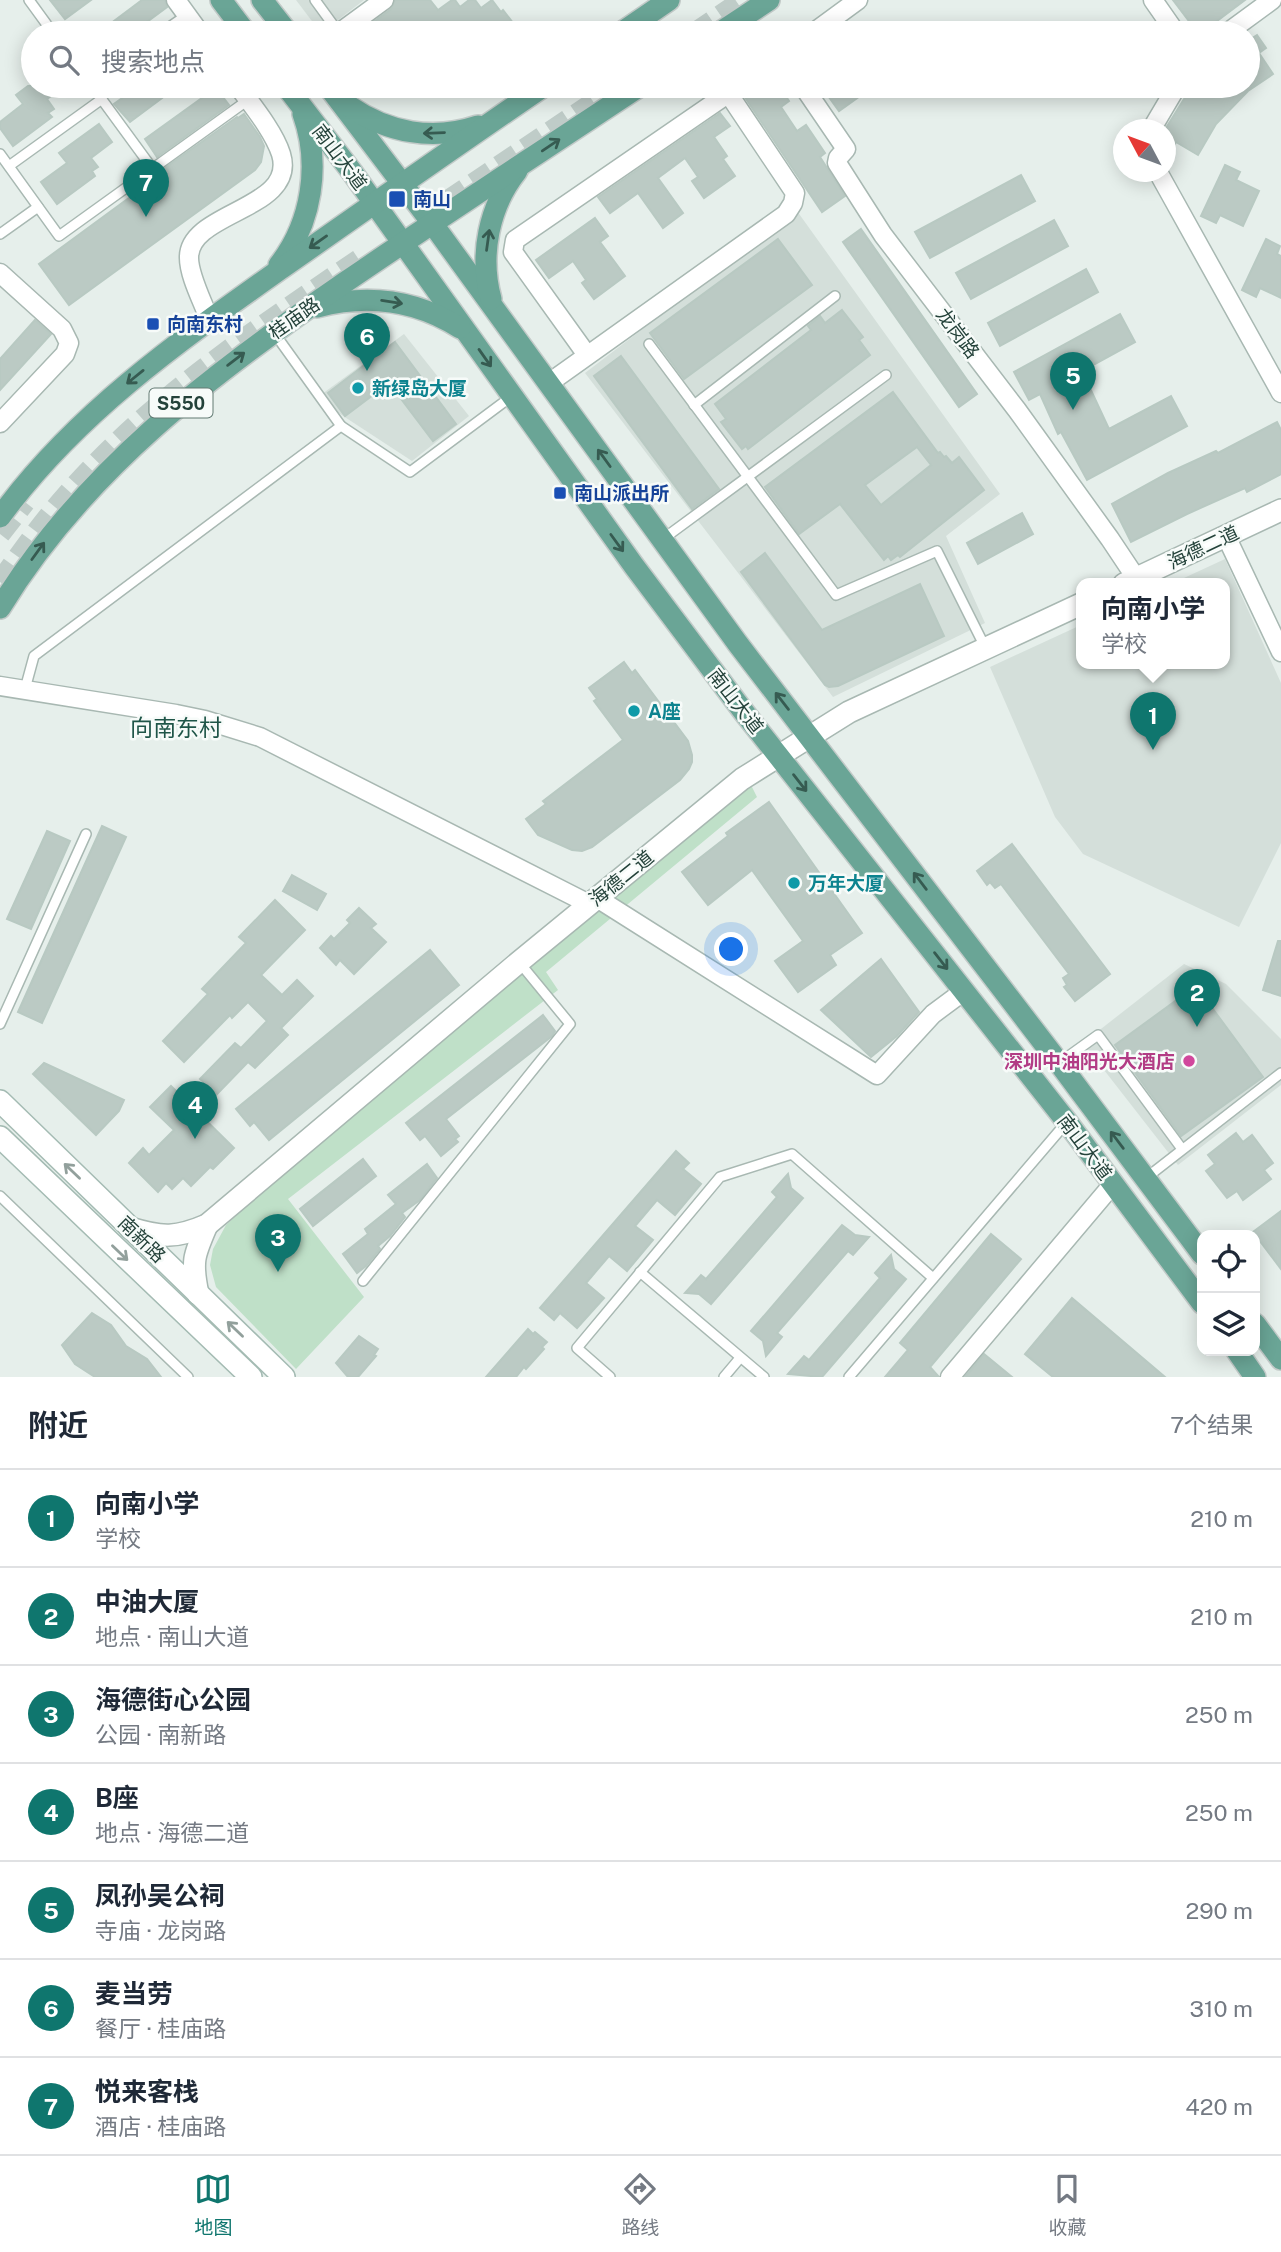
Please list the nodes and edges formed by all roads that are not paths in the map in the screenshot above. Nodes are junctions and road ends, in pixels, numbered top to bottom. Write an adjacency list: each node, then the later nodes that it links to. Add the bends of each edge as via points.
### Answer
1 (29, 0): 13 (lane)
2 (176, 0): 12 (street)
3 (221, 0): 16 (main road)
4 (262, 0): 17 (main road)
5 (315, 0): 18 (lane)
6 (384, 0): 19 (street)
7 (669, 0): 20 (main road)
8 (769, 0): 21 (main road)
9 (858, 0): 22 (street)
10 (1153, 0): 23 (street)
11 (1272, 0): 24 (street)
12 (187, 15): 14 (lane); 15 (street)
13 (44, 21)
14 (178, 21)
15 (191, 21)
16 (237, 21)
17 (279, 21)
18 (330, 21)
19 (355, 21)
20 (638, 21)
21 (743, 21)
22 (829, 21)
23 (1168, 21)
24 (1243, 21)
25 (237, 98): 43 (lane)
26 (246, 98): 56 (street, via 277,143 283,166 267,193 202,233 190,249 190,267)
27 (294, 98): 52 (main road, via 310,138 310,193 292,246)
28 (295, 98): 46 (main road, 南山大道)
29 (337, 98): 45 (main road, 南山大道)
30 (341, 98): 38 (main road, one-way to 30, via 454,132 421,134 383,125)
31 (527, 98): 38 (main road, S550)
32 (622, 98): 41 (main road, 桂庙路 / S550, one-way to 32)
33 (720, 98): 60 (street, via 515,240 513,252)
34 (738, 98): 60 (street, via 795,193 793,203 786,214)
35 (811, 98): 73 (street, 龙岗路, via 846,149 837,163 883,235 1110,539)
36 (1170, 98): 39 (street)
37 (102, 99): 42 (lane); 43 (lane)
38 (499, 117): 45 (main road, S550)
39 (1158, 119)
40 (0, 154): 42 (lane)
41 (523, 164): 48 (main road, 桂庙路 / S550); 54 (main road, one-way to 41, via 486,270 489,232 498,202)
42 (9, 166): 47 (lane)
43 (152, 168): 47 (lane, via 59,236)
44 (1164, 182): 63 (street)
45 (403, 184): 46 (main road, S550); 48 (main road, 南山大道)
46 (374, 203): 50 (main road, 南山大道); 52 (main road, S550, one-way to 52)
47 (38, 207): 49 (lane)
48 (432, 223): 50 (main road, 桂庙路 / S550); 54 (main road, 南山大道)
49 (0, 234)
50 (403, 243): 55 (main road, 桂庙路 / S550); 58 (main road, 南山大道)
51 (0, 273): 66 (street, via 62,329 69,343 65,354)
52 (270, 276): 56 (main road, S550)
53 (835, 296): 65 (lane)
54 (493, 308): 62 (main road, 南山大道)
55 (302, 313): 57 (main road, 桂庙路 / S550); 58 (main road, one-way to 58, via 370,299 412,306)
56 (209, 320): 70 (main road, S550, one-way to 70, via 89,417)
57 (274, 332): 67 (lane); 76 (main road, 桂庙路 / S550, one-way to 57, via 63,520 134,446 211,378)
58 (467, 332): 64 (main road, 南山大道, one-way to 64)
59 (649, 344): 65 (lane)
60 (587, 355): 62 (street)
61 (886, 375): 68 (lane)
62 (549, 383): 72 (main road, 南山大道, one-way to 62)
63 (1281, 393)
64 (512, 396): 67 (lane, via 410,472); 82 (main road, 南山大道, one-way to 82)
65 (694, 405): 68 (lane)
66 (0, 423)
67 (341, 426): 80 (lane, via 34,656)
68 (748, 478): 72 (lane); 77 (lane, via 836,595 937,551)
69 (1281, 510): 71 (street, 海德二道)
70 (1, 512)
71 (1226, 536): 74 (street, 海德二道); 78 (street)
72 (663, 539): 81 (main road, 南山大道, one-way to 72)
73 (1129, 578)
74 (1136, 578)
75 (1076, 606): 77 (street, 海德二道)
76 (0, 608)
77 (986, 648): 81 (street, 海德二道, via 849,712)
78 (1281, 652)
79 (0, 686): 80 (street)
80 (25, 690): 84 (street, via 176,714 260,737)
81 (810, 737): 82 (street, 海德二道); 88 (main road, 南山大道, one-way to 81)
82 (779, 756): 84 (street, 海德二道, via 742,779); 86 (main road, 南山大道, one-way to 86)
83 (86, 834): 87 (lane)
84 (593, 901): 85 (street, 海德二道); 86 (street, via 877,1074 933,1014)
85 (519, 962): 97 (street, 海德二道); 102 (lane, via 570,1024)
86 (964, 991): 91 (main road, 南山大道)
87 (0, 1024)
88 (1059, 1063): 93 (lane, via 1098,1035); 94 (main road, 南山大道, one-way to 88)
89 (1281, 1073): 93 (lane)
90 (0, 1101): 98 (street, 南新路, one-way to 90)
91 (1067, 1122): 95 (main road, 南山大道); 101 (lane)
92 (0, 1138): 112 (street, 南新路, one-way to 112)
93 (1182, 1149): 94 (lane)
94 (1146, 1178): 99 (main road, 南山大道)
95 (1113, 1184): 104 (main road, 南山大道); 118 (street)
96 (0, 1196): 111 (lane)
97 (207, 1225): 98 (street, 海德二道, via 168,1236); 103 (street, 海德二道, via 193,1269)
98 (131, 1228): 103 (street, 南新路)
99 (1197, 1247)
100 (640, 1272): 101 (lane, via 720,1177 792,1154); 109 (lane); 114 (lane, via 577,1348)
101 (933, 1278): 117 (lane)
102 (363, 1281)
103 (198, 1294): 113 (street, 南新路, one-way to 103)
104 (1197, 1296)
105 (1260, 1327): 107 (main road)
106 (1260, 1329): 110 (main road)
107 (1281, 1346)
108 (1240, 1356): 119 (main road)
109 (740, 1358): 115 (lane); 116 (lane)
110 (1281, 1359)
111 (188, 1377)
112 (251, 1377)
113 (284, 1377)
114 (610, 1377)
115 (724, 1377)
116 (764, 1377)
117 (849, 1377)
118 (950, 1377)
119 (1255, 1377)

